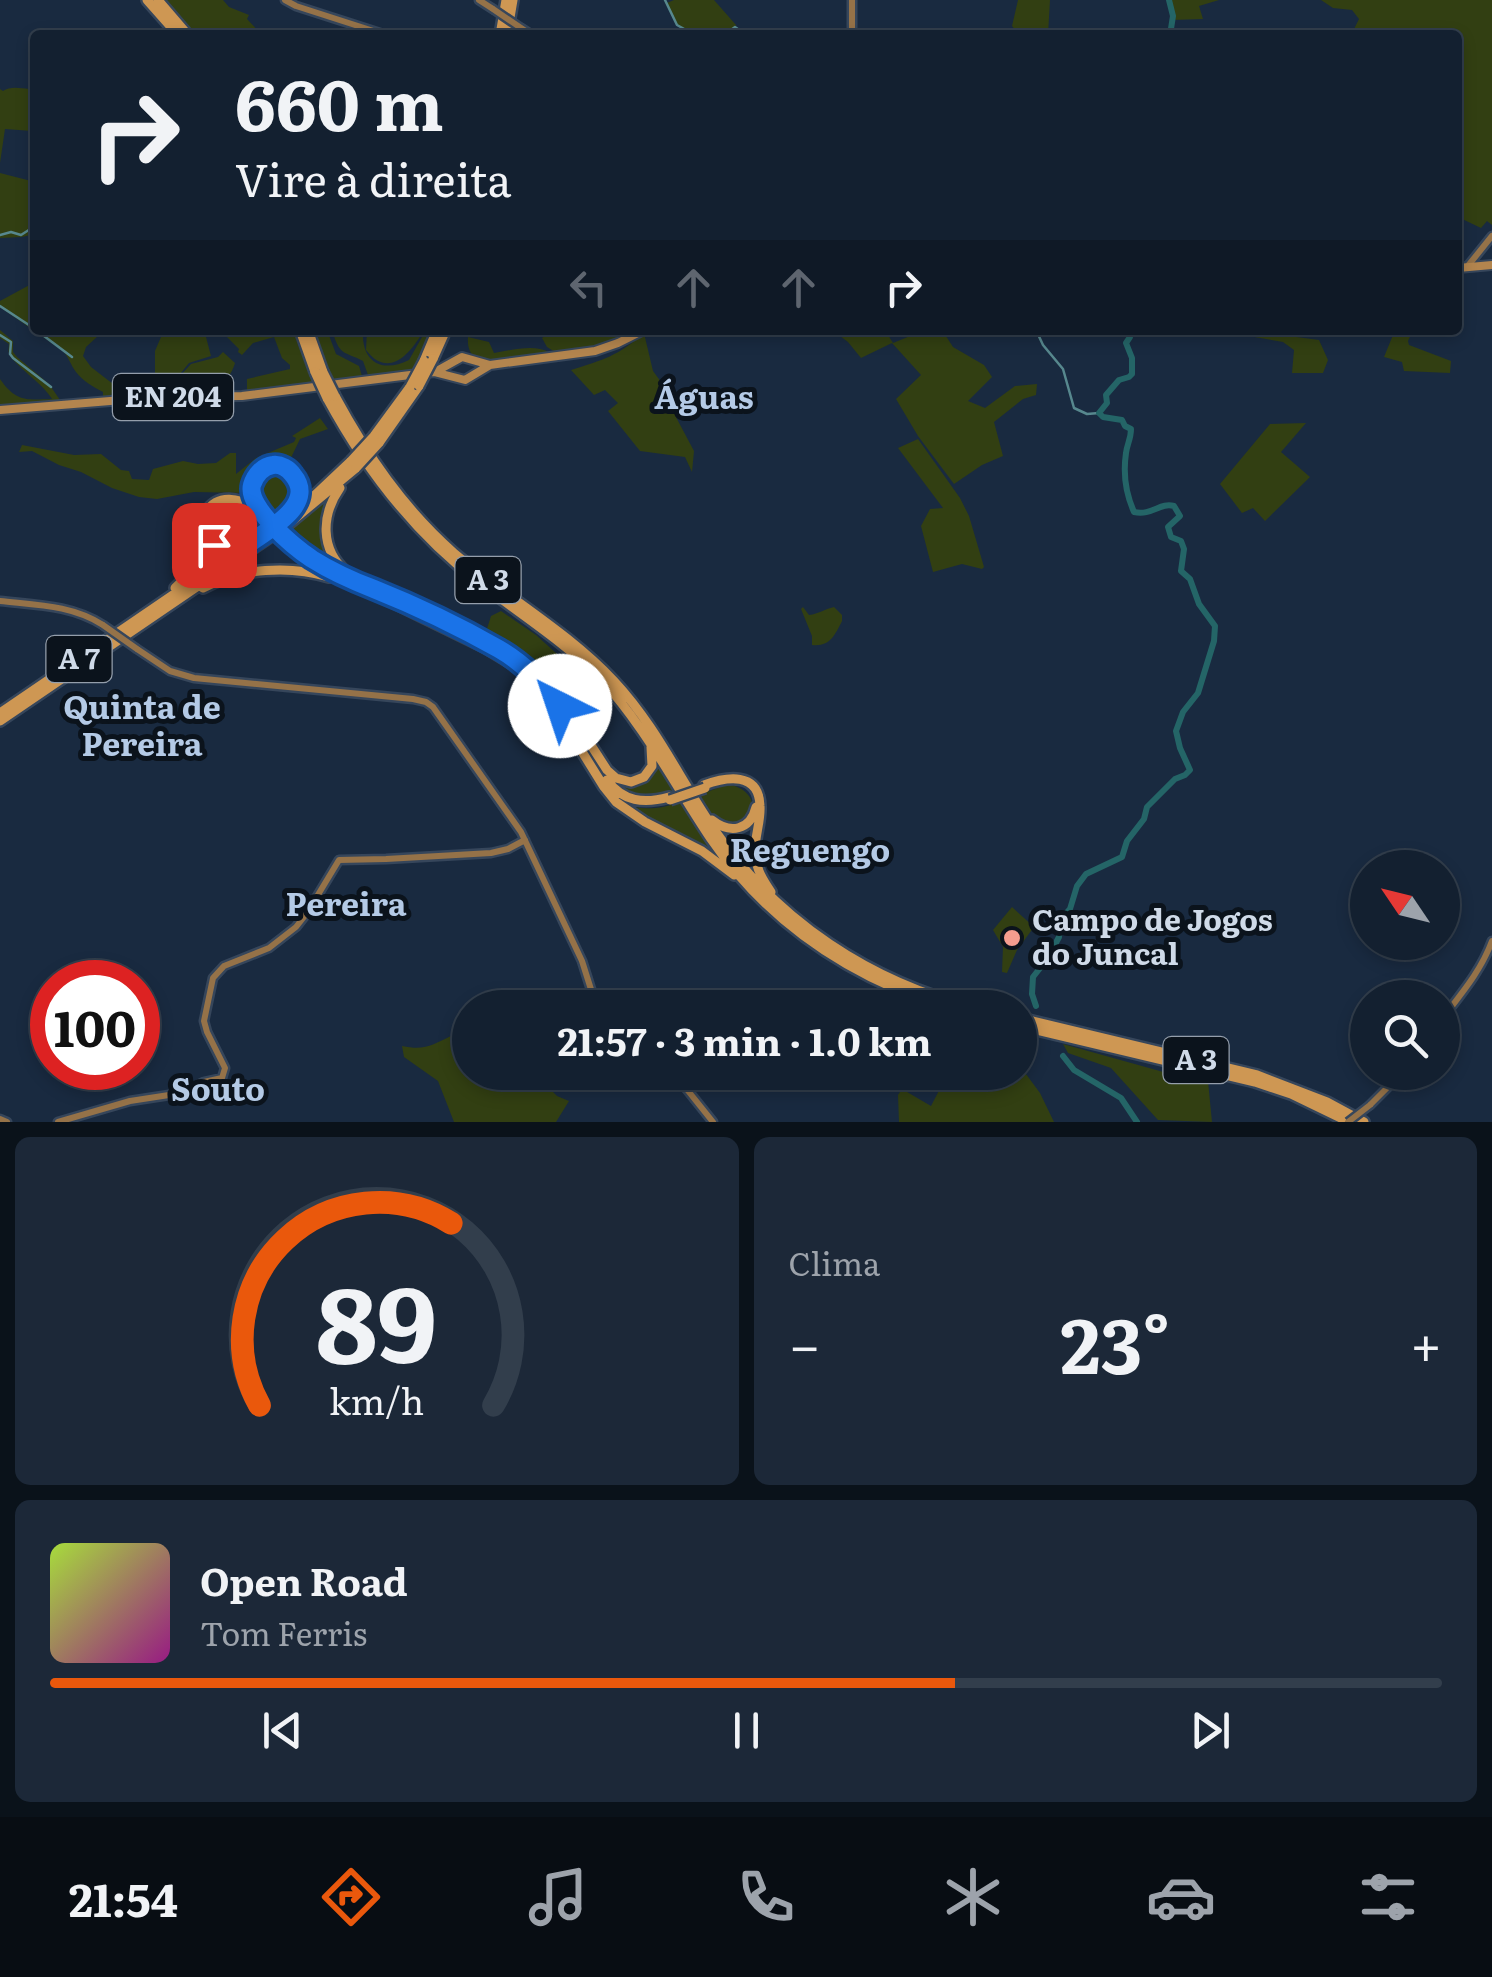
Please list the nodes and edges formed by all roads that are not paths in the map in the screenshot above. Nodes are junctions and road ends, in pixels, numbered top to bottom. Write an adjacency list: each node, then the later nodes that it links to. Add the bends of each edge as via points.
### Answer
1 (147, 0): 7 (highway)
2 (158, 0): 8 (highway)
3 (285, 0): 9 (street)
4 (479, 0): 11 (street, bridge)
5 (510, 0): 10 (highway)
6 (852, 0): 12 (street)
7 (174, 30)
8 (184, 30)
9 (372, 30)
10 (505, 30)
11 (524, 30)
12 (852, 30)
13 (1492, 236): 15 (street)
14 (1492, 265): 15 (main road)
15 (1462, 268)
16 (302, 335): 25 (highway, A 3)
17 (309, 335): 25 (highway, A 3)
18 (436, 335): 22 (highway, A 7)
19 (443, 335): 22 (highway, A 7)
20 (635, 335): 24 (main road, via 595,351)
21 (470, 359): 23 (main road, EN 204); 24 (main road); 27 (main road)
22 (429, 360): 31 (highway, A 7, bridge)
23 (454, 362): 26 (main road, EN 204); 28 (main road)
24 (490, 365): 27 (main road)
25 (319, 372): 29 (highway, A 3, bridge)
26 (434, 372): 28 (main road, EN 204); 30 (main road, EN 204, via 234,397)
27 (473, 374): 28 (main road, EN 204, via 465,380)
28 (454, 376)
29 (331, 397): 42 (highway, A 3, via 370,470 417,528 582,661); 46 (highway, A 3, via 423,523 624,692)
30 (0, 408)
31 (354, 464): 32 (highway, A 7); 35 (highway, via 330,504 325,530 336,560); 36 (highway, A 7, via 299,516)
32 (288, 516): 33 (highway, via 298,484 288,470 272,465 252,486); 34 (highway, A 7)
33 (262, 518): 34 (highway, via 229,503 207,520 207,534 218,547); 35 (highway, bridge, via 314,564); 38 (highway, A 7, via 238,499 212,506 187,574)
34 (250, 543): 38 (highway, A 7)
35 (370, 590): 36 (highway, via 311,572 259,571); 39 (highway, via 491,645); 43 (highway, via 519,668 548,697)
36 (178, 599): 41 (highway, A 7)
37 (0, 601): 47 (street, bridge, via 82,613 181,676 426,702)
38 (158, 605): 40 (highway, A 7)
39 (531, 672): 42 (highway, via 569,711 616,778 644,777 653,758); 45 (highway, via 613,788 646,802)
40 (0, 713)
41 (0, 722)
42 (650, 740): 48 (highway, A 3, via 710,837)
43 (592, 768): 45 (highway, via 622,800 648,805); 48 (highway, via 631,814 702,852)
44 (704, 786): 45 (highway, bridge); 46 (highway, via 739,782 754,794 756,809 736,830 722,828); 49 (highway, via 734,778 755,790 756,863)
45 (670, 798)
46 (702, 811): 49 (highway, A 3)
47 (525, 840): 51 (street); 59 (street, via 492,853 339,860 296,927 213,978 204,1021 225,1068 218,1080)
48 (752, 889): 52 (highway, A 3, via 843,963)
49 (778, 902): 53 (highway, A 3, via 820,939)
50 (1492, 941): 54 (street)
51 (590, 990)
52 (898, 990)
53 (917, 990)
54 (1460, 995)
55 (1037, 1022): 62 (highway, A 3, via 1257,1075)
56 (1037, 1030): 61 (highway, A 3, via 1255,1082)
57 (687, 1090): 60 (street)
58 (1388, 1090): 61 (street, bridge)
59 (58, 1122)
60 (712, 1122)
61 (1349, 1122)
62 (1364, 1122)

